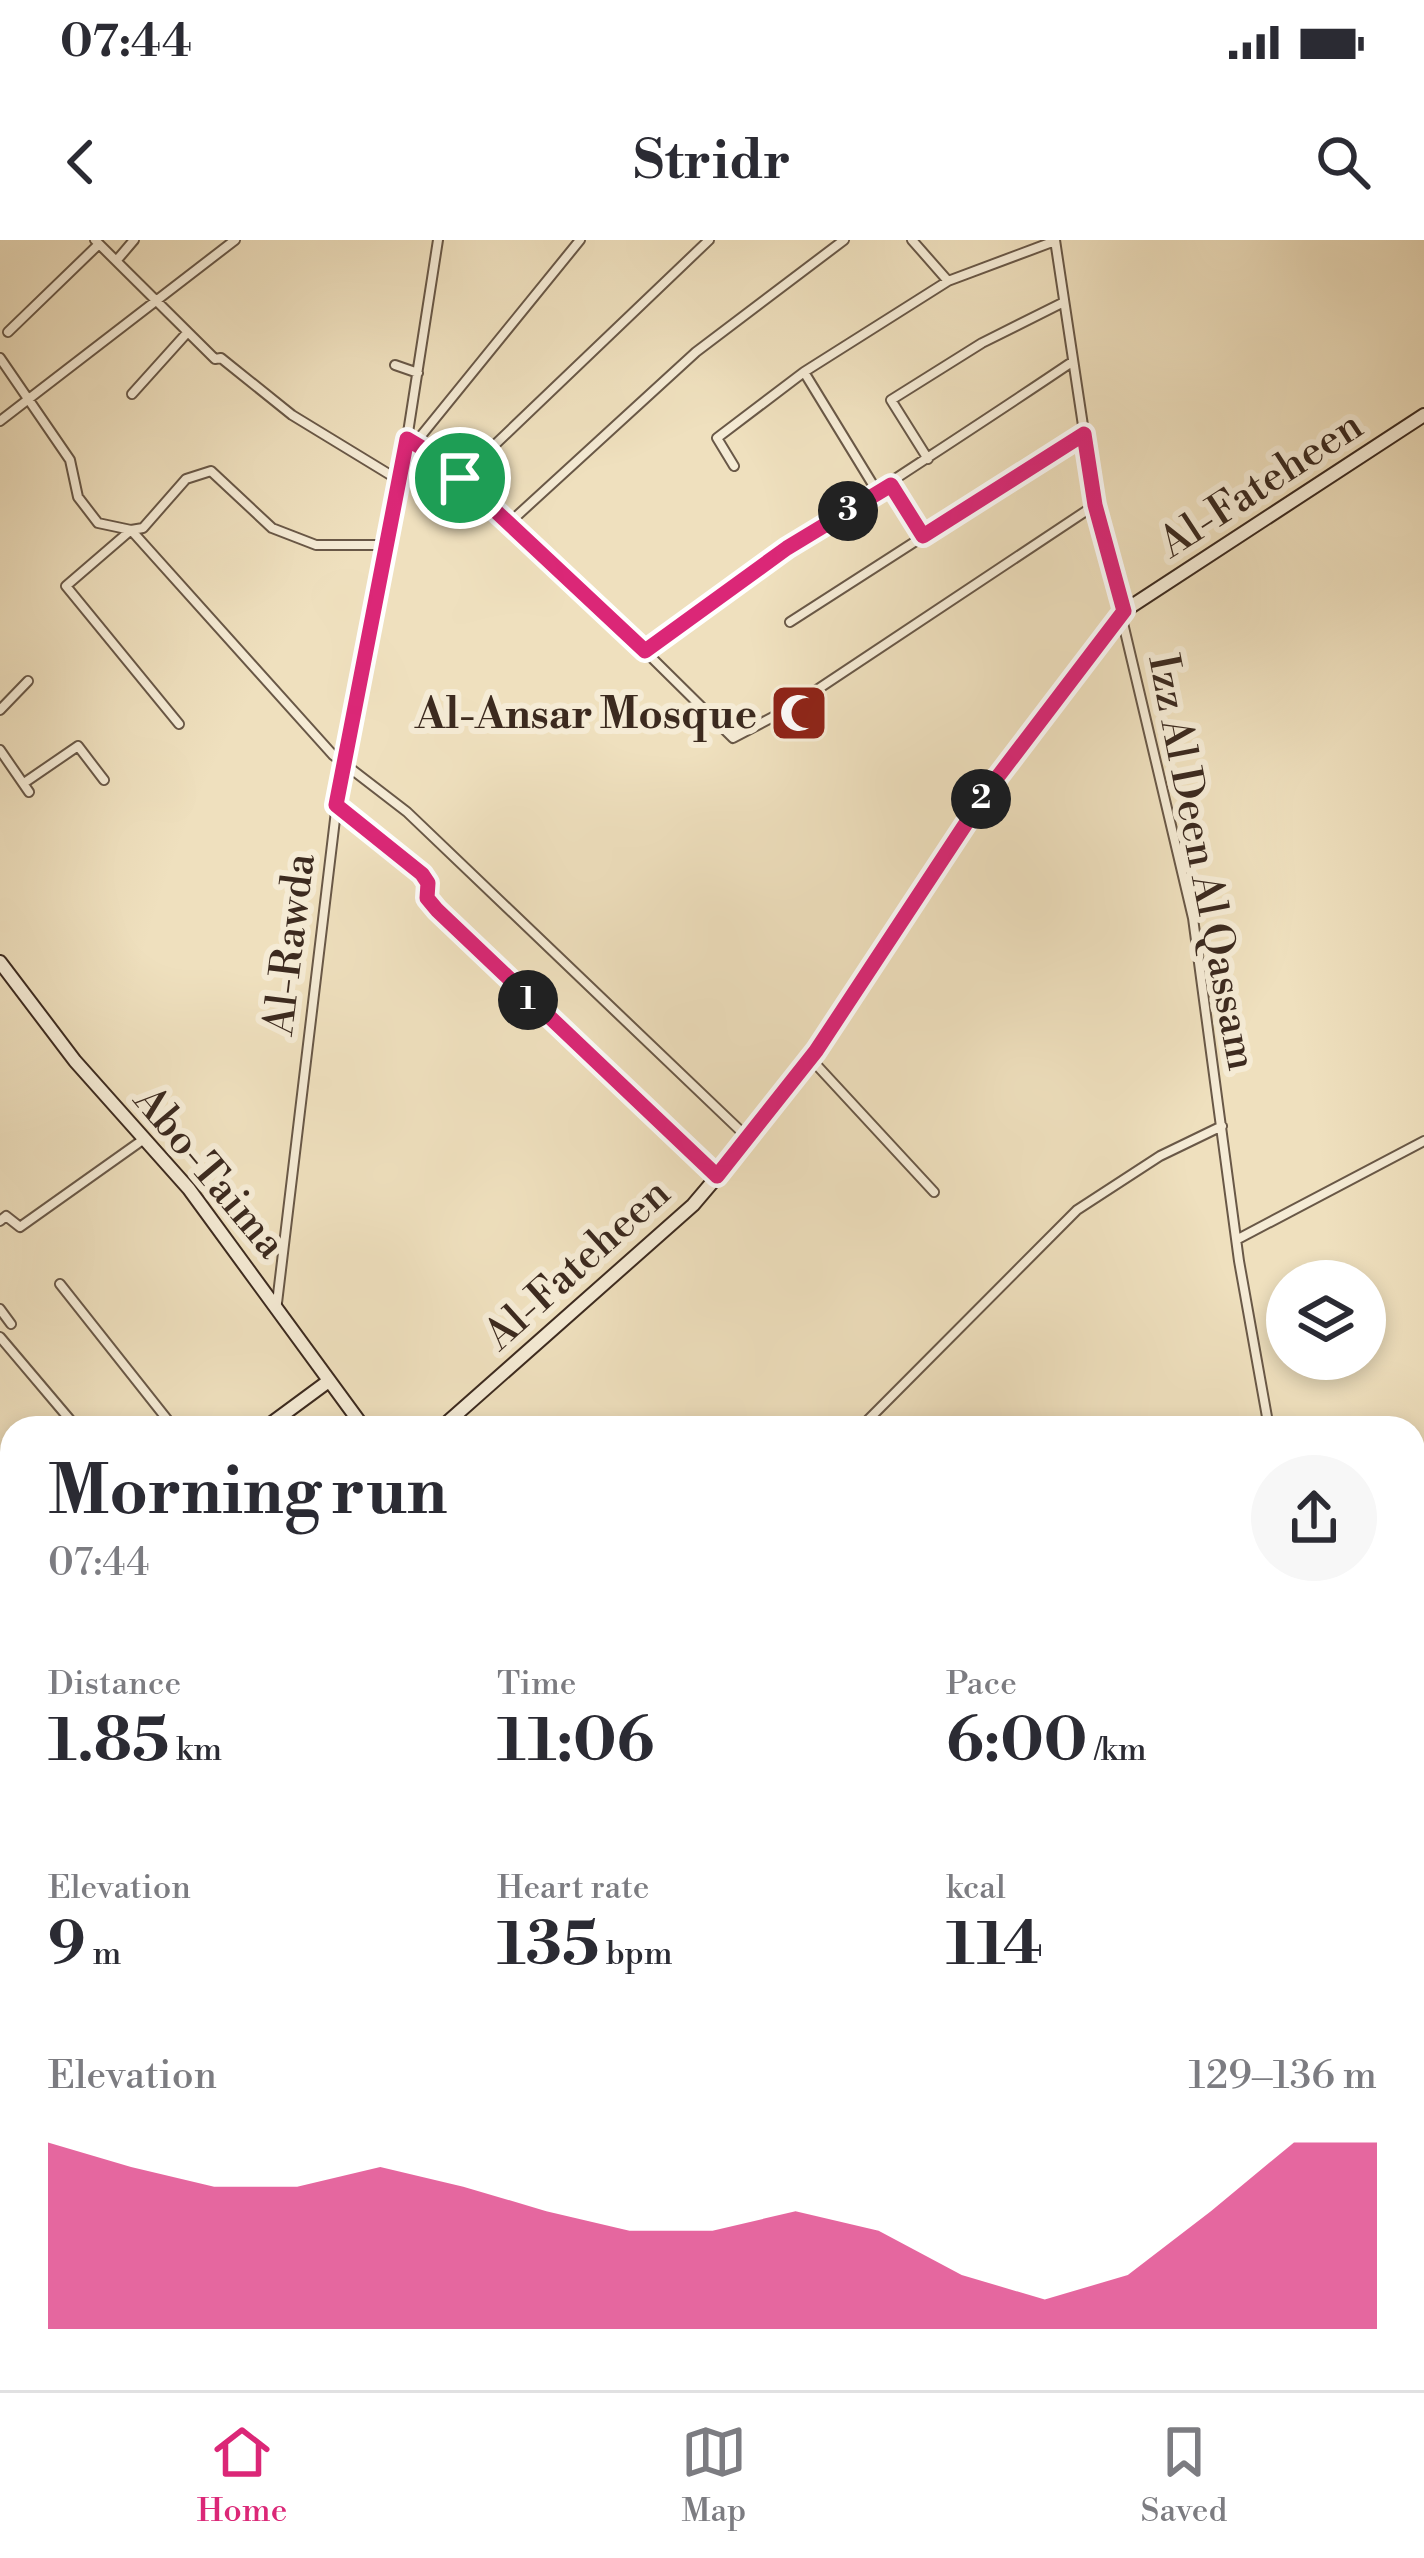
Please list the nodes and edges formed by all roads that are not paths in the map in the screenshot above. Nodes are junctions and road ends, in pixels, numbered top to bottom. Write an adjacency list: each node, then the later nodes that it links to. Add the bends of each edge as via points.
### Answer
1 (134, 240): 12 (street)
2 (235, 240): 15 (street)
3 (438, 240): 22 (street, Al-Rawda)
4 (580, 240): 28 (street)
5 (688, 240): 11 (street)
6 (709, 240): 11 (street)
7 (844, 240): 36 (street, via 696,352)
8 (912, 240): 13 (street)
9 (1055, 240): 13 (street); 14 (street, Izz Al Deen Al Qassam)
10 (97, 242): 12 (street); 16 (street)
11 (699, 250): 31 (street)
12 (117, 260): 15 (street)
13 (948, 280): 21 (street)
14 (1062, 303): 20 (street, Izz Al Deen Al Qassam); 29 (street, via 891,400)
15 (157, 305): 17 (street); 24 (street)
16 (8, 332)
17 (186, 334): 23 (street); 32 (street, via 292,415)
18 (0, 358): 24 (street)
19 (395, 364): 22 (street)
20 (1069, 364): 27 (street, Izz Al Deen Al Qassam); 29 (street)
21 (804, 372): 30 (street, via 717,438); 34 (street)
22 (418, 373): 28 (street, Al-Rawda)
23 (132, 394)
24 (27, 397): 26 (street); 37 (street, via 70,460 78,497 98,523)
25 (1424, 415): 40 (street, Al-Fateheen)
26 (0, 422)
27 (1084, 434): 35 (street, Izz Al Deen Al Qassam); 38 (street)
28 (411, 440): 31 (street); 32 (street, Al-Rawda)
29 (928, 459): 33 (street)
30 (734, 466)
31 (460, 478): 36 (street)
32 (397, 479): 39 (street, Al-Rawda)
33 (891, 485): 34 (street); 38 (street)
34 (878, 493): 42 (street)
35 (1095, 505): 40 (street, Izz Al Deen Al Qassam); 42 (street, via 733,738)
36 (508, 524): 42 (street)
37 (131, 530): 39 (street, via 143,528 187,479 212,471 272,528 316,545); 45 (street, via 65,586); 47 (street)
38 (923, 536): 41 (street)
39 (385, 545): 47 (street, Al-Rawda)
40 (1124, 611): 51 (street, Al-Fateheen, via 990,787); 52 (street, Izz Al Deen Al Qassam, via 1193,918)
41 (790, 622)
42 (645, 651)
43 (28, 681): 44 (street)
44 (0, 710)
45 (179, 724)
46 (0, 750): 48 (street, via 27,788 78,746)
47 (343, 761): 49 (street, Al-Rawda); 54 (street, via 407,812)
48 (104, 780)
49 (336, 805): 56 (street, via 422,874 437,910); 61 (street, Al-Rawda)
50 (0, 962): 53 (street, Abo-Taima)
51 (810, 1058): 54 (street, Al-Fateheen); 57 (street)
52 (1222, 1126): 59 (street, Izz Al Deen Al Qassam); 71 (street, via 1077,1210)
53 (144, 1139): 58 (street, via 20,1226); 61 (street, Abo-Taima)
54 (749, 1139): 56 (street, Al-Fateheen)
55 (1424, 1141): 59 (street)
56 (717, 1176): 70 (street, Al-Fateheen)
57 (934, 1192)
58 (0, 1220)
59 (1238, 1239): 72 (street, Izz Al Deen Al Qassam)
60 (60, 1284): 67 (street)
61 (277, 1304): 65 (street, Abo-Taima)
62 (0, 1309): 63 (street)
63 (10, 1324)
64 (0, 1337): 66 (street)
65 (326, 1383): 68 (street); 69 (street, Abo-Taima)
66 (67, 1416)
67 (164, 1416)
68 (281, 1416)
69 (354, 1416)
70 (455, 1416)
71 (872, 1416)
72 (1267, 1416)

